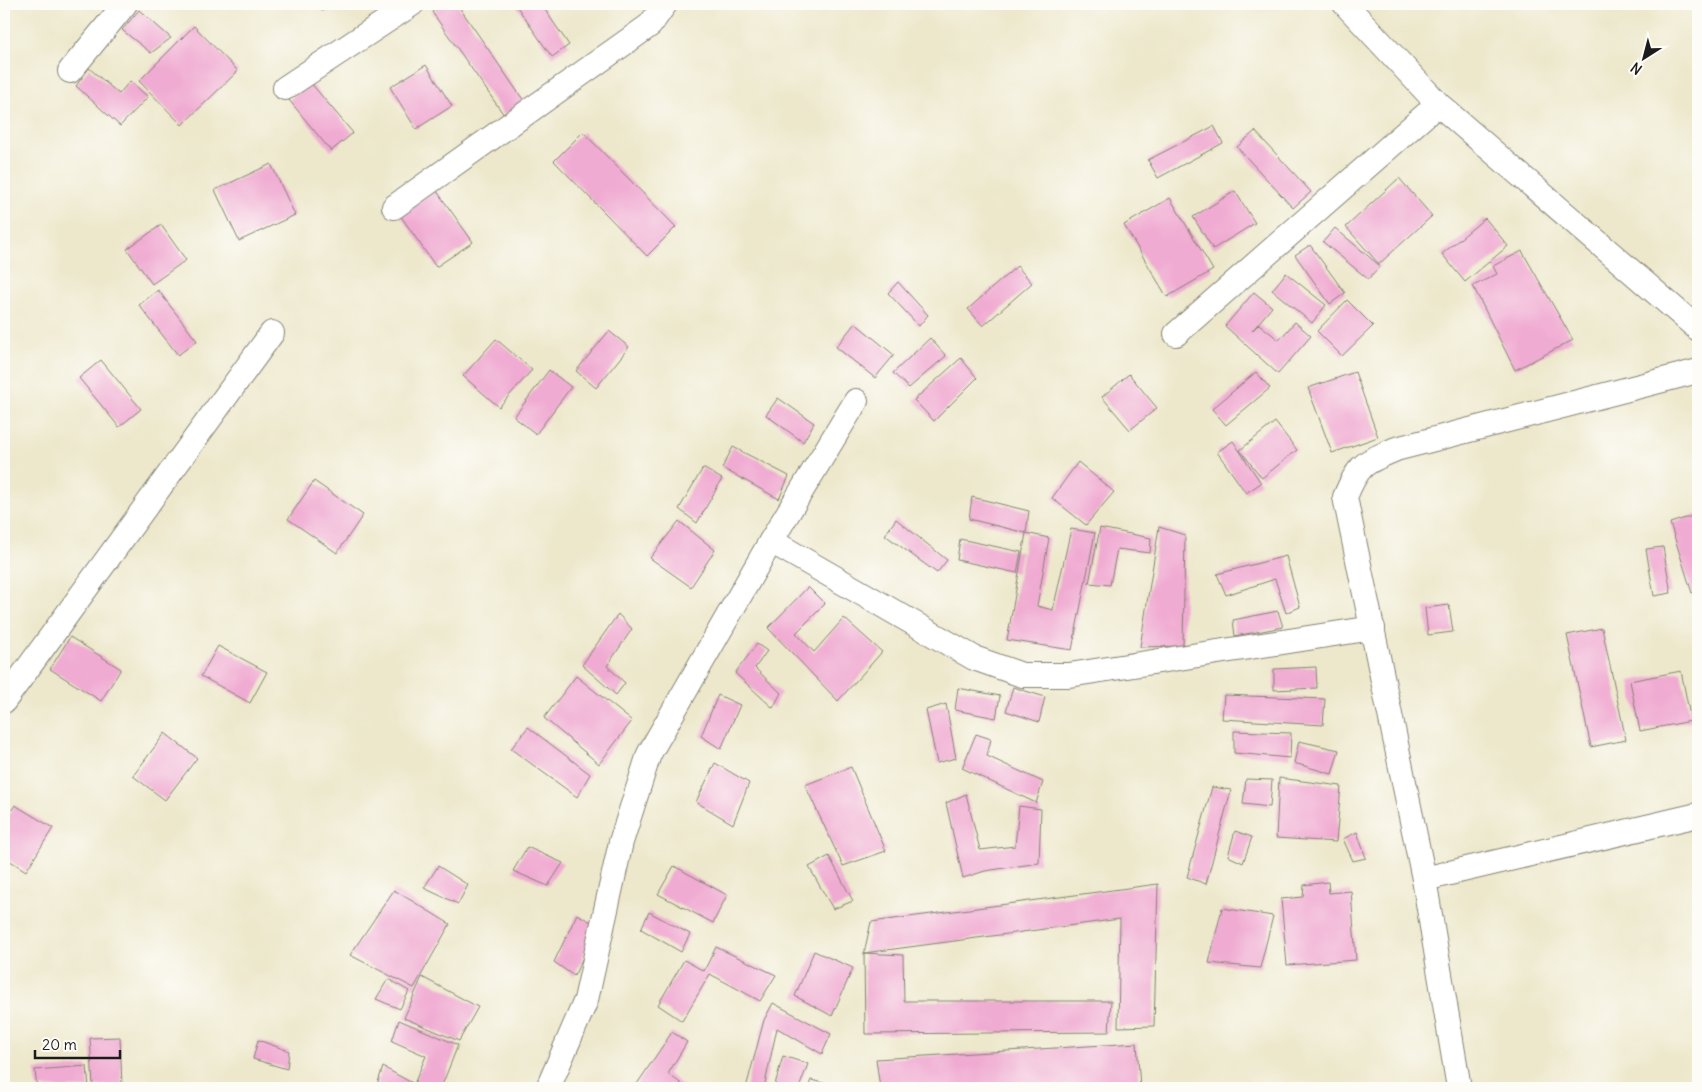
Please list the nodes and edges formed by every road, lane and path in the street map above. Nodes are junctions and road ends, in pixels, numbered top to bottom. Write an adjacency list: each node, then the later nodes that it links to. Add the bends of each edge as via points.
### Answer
1 (125, 4): 5 (street)
2 (412, 4): 6 (street)
3 (665, 4): 8 (street, via 650,25)
4 (1345, 4): 7 (street)
5 (70, 71)
6 (285, 88)
7 (1438, 104): 9 (street); 11 (street)
8 (394, 207)
9 (1698, 329)
10 (272, 332): 16 (street)
11 (1176, 334)
12 (1698, 371): 15 (street, via 1396,449 1366,462 1354,476 1345,497)
13 (856, 401): 14 (street)
14 (771, 541): 15 (street, via 974,658 1022,675 1069,675); 19 (street, via 649,754 621,842 586,1000)
15 (1373, 628): 18 (street)
16 (4, 701)
17 (1698, 815): 18 (street)
18 (1424, 879): 20 (street)
19 (548, 1088)
20 (1459, 1088)

